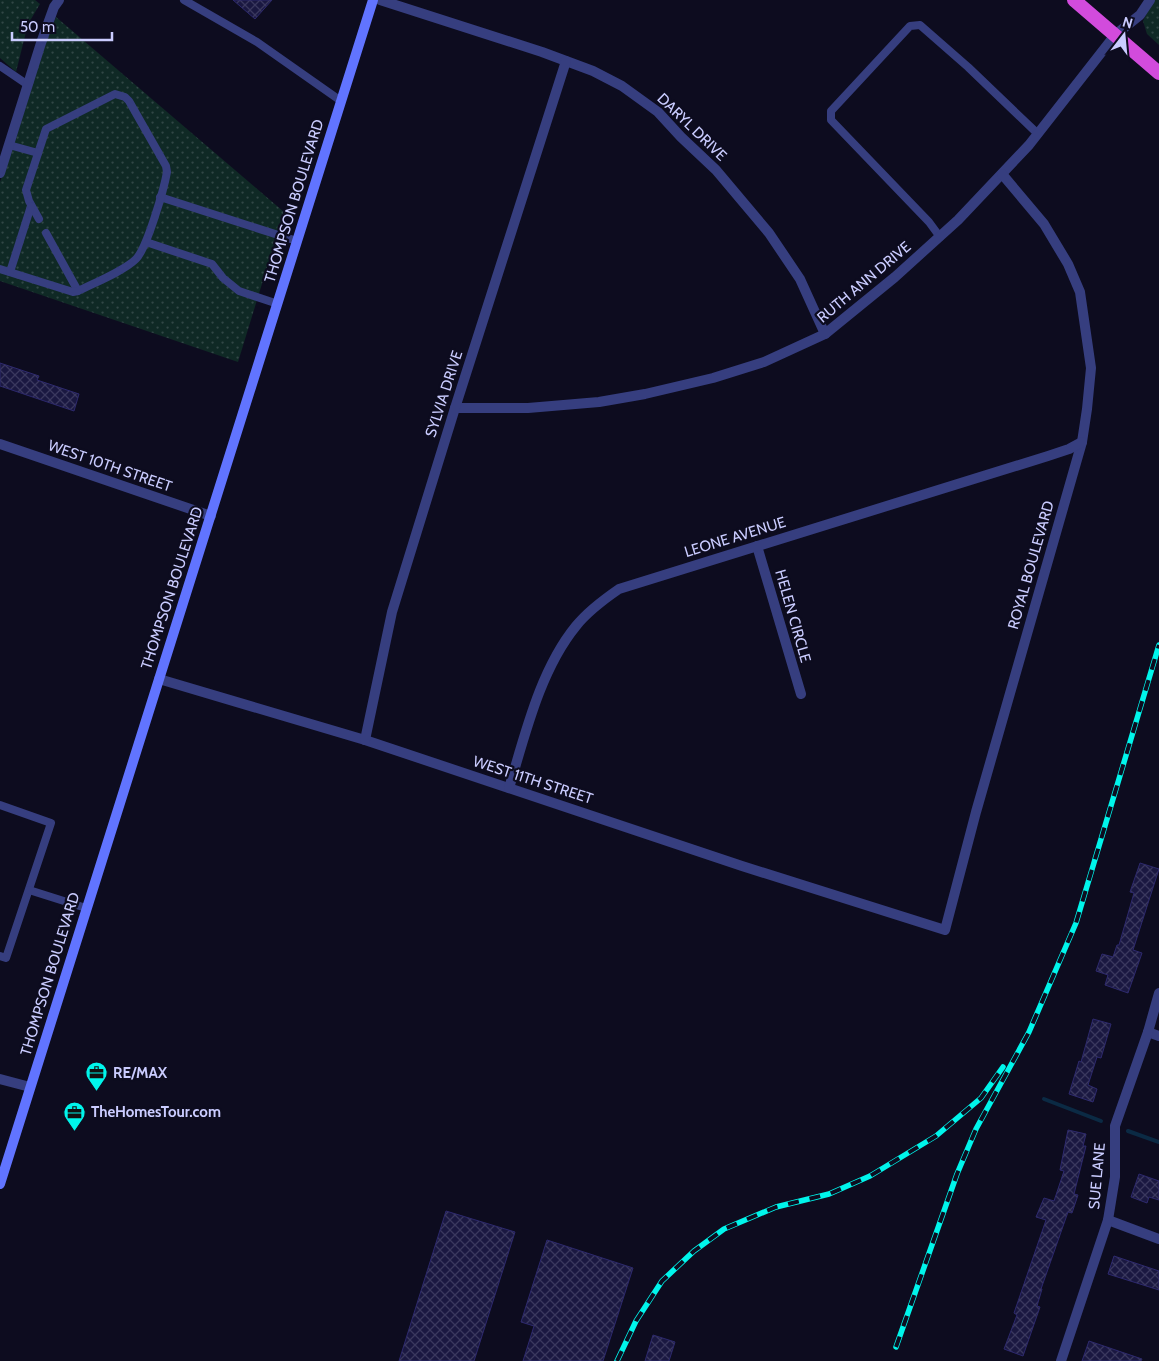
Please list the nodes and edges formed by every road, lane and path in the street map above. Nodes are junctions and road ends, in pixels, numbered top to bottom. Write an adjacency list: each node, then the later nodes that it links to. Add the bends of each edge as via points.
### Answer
1 (59, 0): 11 (street)
2 (184, 0): 12 (lane, via 257,42)
3 (373, 0): 12 (main road, THOMPSON BOULEVARD)
4 (380, 0): 8 (street, DARYL DRIVE)
5 (1074, 0): 7 (highway)
6 (1150, 0): 7 (street, RUTH ANN DRIVE, via 1140,16)
7 (1115, 35): 10 (highway); 13 (street, RUTH ANN DRIVE)
8 (566, 61): 29 (street, DARYL DRIVE, via 622,86 650,107 716,170 769,233 800,278); 30 (street, SYLVIA DRIVE)
9 (0, 66): 11 (lane)
10 (1159, 73)
11 (28, 84): 14 (street)
12 (341, 101): 23 (main road, THOMPSON BOULEVARD)
13 (1038, 134): 17 (street, RUTH ANN DRIVE); 22 (lane, via 920,25 910,26 831,111 832,120)
14 (9, 144): 15 (lane); 16 (street)
15 (38, 153): 18 (lane, via 46,129 114,94 120,94 129,101 166,166); 19 (lane, via 26,190)
16 (0, 173)
17 (1002, 174): 22 (street, RUTH ANN DRIVE); 31 (street, ROYAL BOULEVARD, via 1044,224 1080,292 1091,368)
18 (160, 197): 23 (lane); 24 (lane)
19 (31, 206): 20 (lane); 26 (lane)
20 (39, 219)
21 (46, 233): 27 (lane)
22 (940, 237): 29 (street, RUTH ANN DRIVE)
23 (297, 241): 28 (main road, THOMPSON BOULEVARD)
24 (146, 242): 27 (lane, via 134,261); 28 (lane, via 212,264 240,291)
25 (0, 268): 26 (lane)
26 (10, 272): 27 (lane, via 68,291)
27 (78, 291)
28 (278, 304): 33 (main road, THOMPSON BOULEVARD)
29 (825, 334): 30 (street, RUTH ANN DRIVE, via 764,362 645,394 528,408)
30 (455, 408): 37 (street, SYLVIA DRIVE, via 392,612)
31 (1082, 442): 34 (street, LEONE AVENUE, via 1048,456); 42 (street, ROYAL BOULEVARD, via 945,930)
32 (0, 444): 33 (street, WEST 10TH STREET)
33 (211, 516): 35 (main road, THOMPSON BOULEVARD)
34 (757, 546): 36 (street, HELEN CIRCLE); 38 (street, LEONE AVENUE, via 619,589 595,606 575,627 536,699)
35 (159, 679): 37 (street, WEST 11TH STREET); 41 (main road, THOMPSON BOULEVARD)
36 (801, 694)
37 (365, 740): 38 (street, WEST 11TH STREET)
38 (509, 788): 42 (street, WEST 11TH STREET)
39 (0, 805): 40 (lane, via 51,823)
40 (29, 890): 41 (lane); 43 (lane, via 6,958)
41 (86, 908): 48 (main road, THOMPSON BOULEVARD)
42 (896, 914)
43 (0, 956)
44 (1159, 993): 45 (street, SUE LANE)
45 (1148, 1032): 46 (street); 50 (street, SUE LANE, via 1115,1126 1115,1177)
46 (1159, 1036)
47 (0, 1079): 48 (street)
48 (30, 1088): 49 (main road, THOMPSON BOULEVARD)
49 (0, 1184)
50 (1108, 1220): 51 (street); 52 (street, SUE LANE)
51 (1159, 1239)
52 (1060, 1361)

